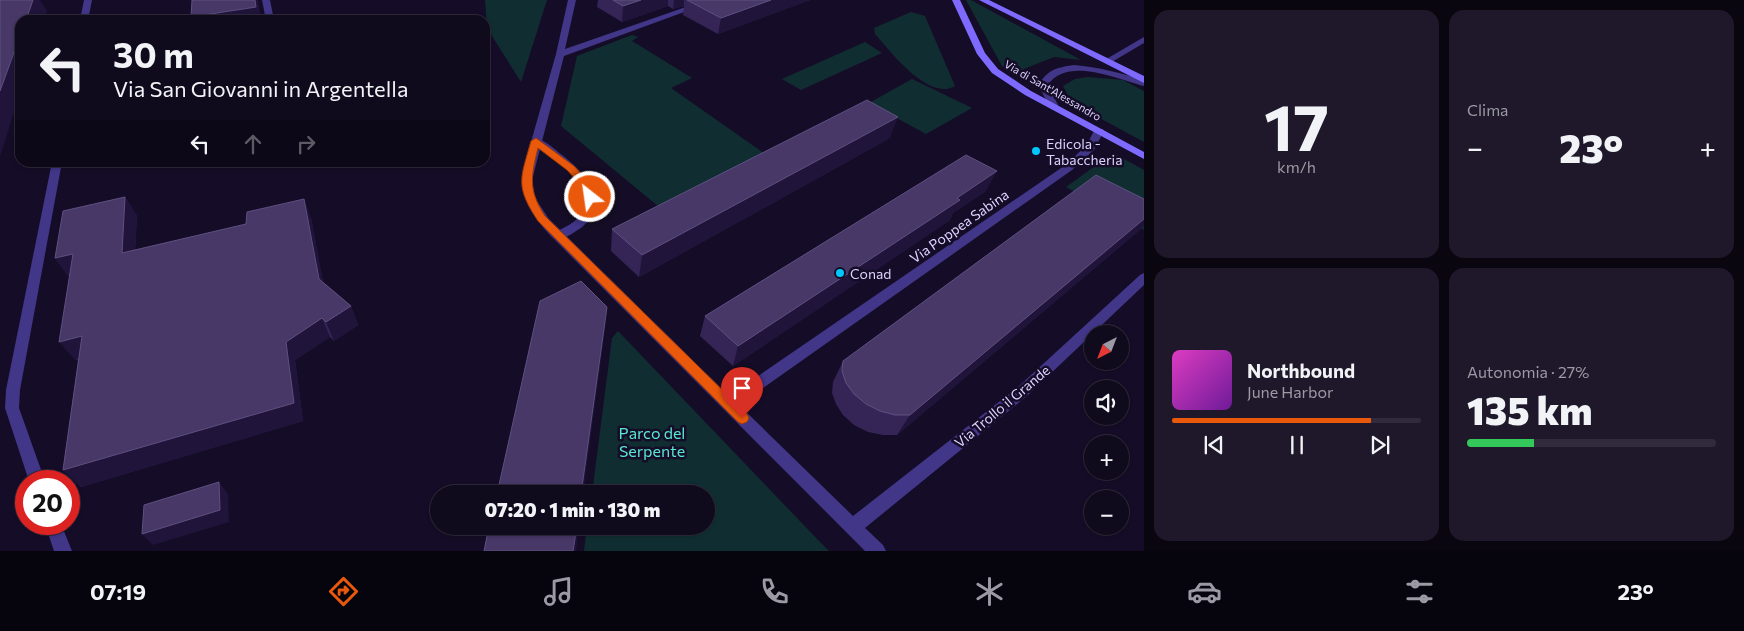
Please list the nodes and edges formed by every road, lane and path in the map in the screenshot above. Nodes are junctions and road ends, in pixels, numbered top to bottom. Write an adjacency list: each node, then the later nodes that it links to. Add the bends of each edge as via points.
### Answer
1 (88, 0): 7 (street)
2 (266, 0): 8 (street)
3 (572, 0): 10 (street)
4 (713, 0): 10 (street)
5 (956, 0): 13 (street, Via di Sant'Alessandro, via 991,68)
6 (982, 0): 11 (street)
7 (85, 15)
8 (269, 15)
9 (1144, 40): 11 (street)
10 (560, 54): 15 (street)
11 (1107, 61): 12 (street)
12 (1144, 82): 13 (street, via 1095,70 1061,70 1048,76 1043,85)
13 (1054, 107): 14 (street, Via di Sant'Alessandro)
14 (1099, 132): 16 (street, Via di Sant'Alessandro); 20 (street, Via Poppea Sabina, via 1090,148 1068,168)
15 (536, 141): 18 (street, via 526,178 527,194 541,218); 18 (street, via 571,168 590,197 588,212 581,221)
16 (1144, 156)
17 (56, 167): 21 (street, via 13,390 12,408)
18 (558, 236): 20 (street)
19 (1144, 278): 22 (street, Via Trollo il Grande, via 1023,391)
20 (729, 404): 22 (street)
21 (33, 470)
22 (853, 527): 25 (street)
23 (57, 535): 24 (street)
24 (62, 551)
25 (877, 551)

